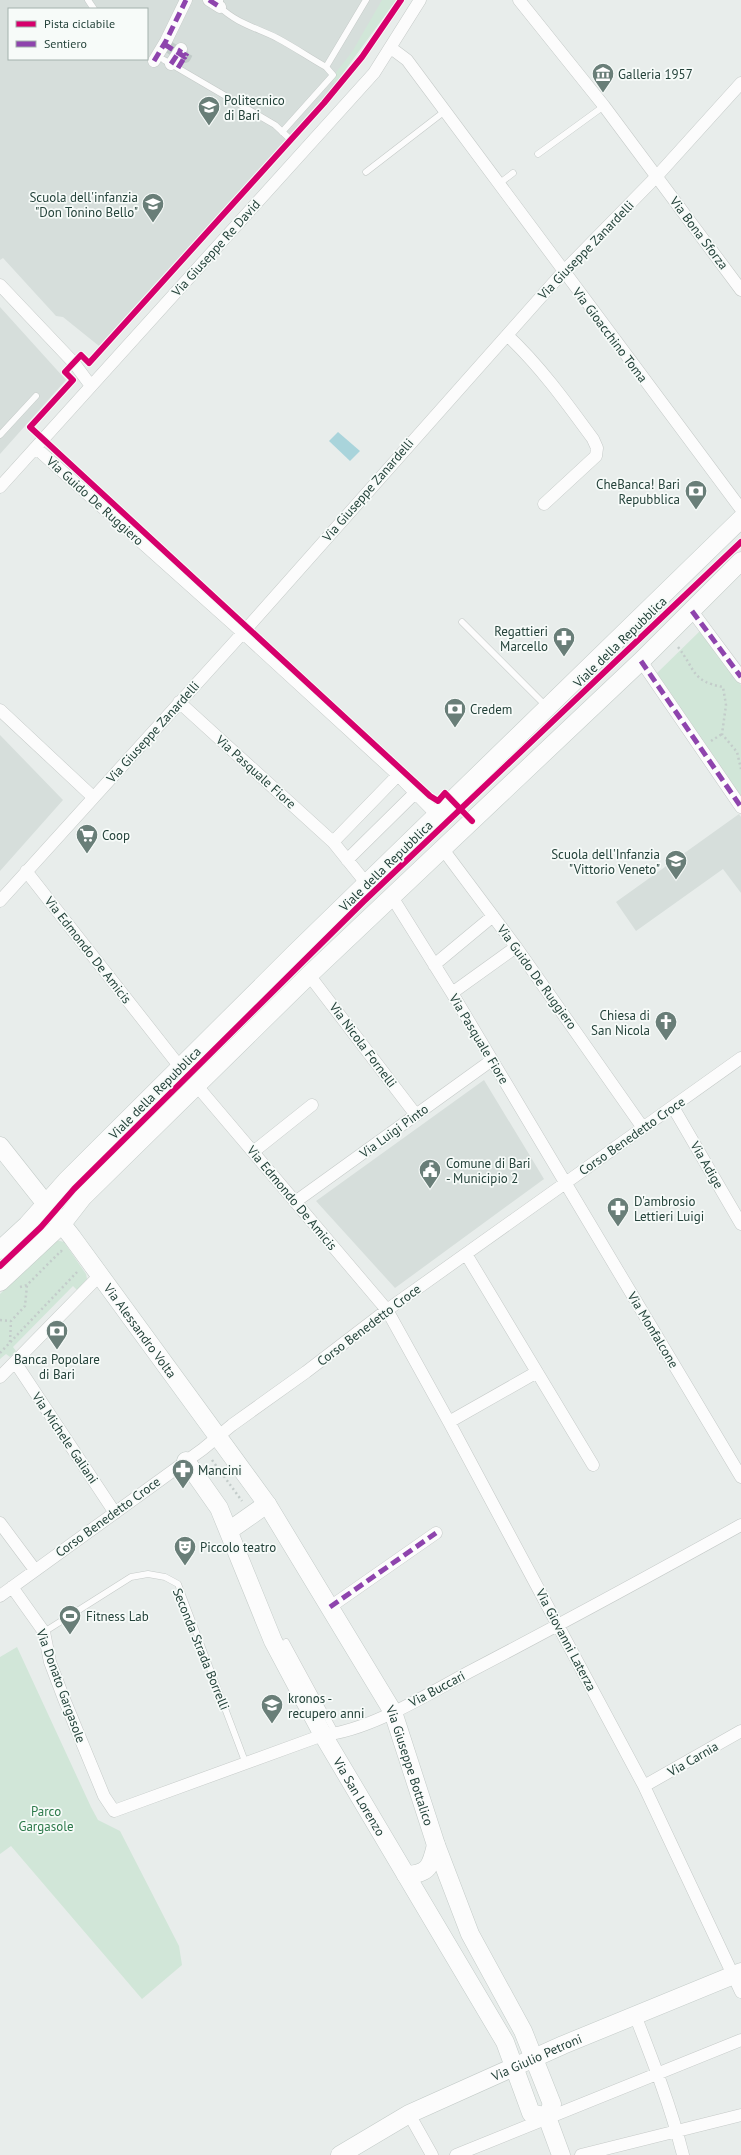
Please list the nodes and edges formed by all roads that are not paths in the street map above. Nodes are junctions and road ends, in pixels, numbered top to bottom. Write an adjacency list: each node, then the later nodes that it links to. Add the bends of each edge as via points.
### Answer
1 (186, 0): 9 (street, via 166,41)
2 (210, 0): 6 (street)
3 (366, 0): 10 (lane)
4 (420, 0): 7 (street, Via Giuseppe Re David)
5 (520, 0): 12 (street, Via Bona Sforza)
6 (220, 3): 10 (lane, via 252,29 276,38)
7 (391, 48): 13 (street, Via Gioacchino Toma, via 407,60); 25 (street, Via Giuseppe Re David, via 374,73)
8 (184, 51): 9 (street)
9 (167, 63): 14 (lane, via 275,125)
10 (326, 67): 14 (lane, via 333,75)
11 (741, 83): 19 (street, Via Giuseppe Zanardelli)
12 (604, 106): 16 (lane); 19 (street, Via Bona Sforza)
13 (445, 111): 17 (lane); 20 (street, Via Gioacchino Toma)
14 (282, 132): 15 (lane)
15 (291, 140)
16 (538, 154)
17 (366, 172)
18 (513, 173): 20 (lane)
19 (657, 176): 21 (street, Via Giuseppe Zanardelli); 23 (street, Via Bona Sforza)
20 (500, 183): 21 (street, Via Gioacchino Toma)
21 (563, 272): 24 (street, Via Giuseppe Zanardelli); 31 (street, Via Gioacchino Toma)
22 (0, 285): 25 (street, via 74,363)
23 (741, 290)
24 (507, 335): 30 (street, via 527,353 548,378 597,448 596,456); 36 (street, Via Giuseppe Zanardelli)
25 (91, 386): 28 (street, Via Giuseppe Re David)
26 (36, 396): 27 (lane)
27 (0, 435)
28 (36, 448): 29 (street, Via Giuseppe Re David); 36 (street, Via Guido De Ruggiero)
29 (0, 487)
30 (544, 504)
31 (741, 509)
32 (741, 519): 40 (main road, Viale della Repubblica)
33 (741, 561): 34 (main road, Viale della Repubblica)
34 (692, 611): 37 (main road, Viale della Repubblica); 38 (street)
35 (462, 622): 40 (lane)
36 (242, 632): 39 (street, Via Giuseppe Zanardelli); 42 (street, Via Guido De Ruggiero)
37 (641, 661): 45 (street); 48 (main road, Viale della Repubblica)
38 (741, 677)
39 (179, 702): 44 (street, Via Giuseppe Zanardelli); 47 (street, Via Pasquale Fiore)
40 (547, 708): 46 (main road, Viale della Repubblica)
41 (0, 710): 44 (street)
42 (398, 775): 43 (street, Via Guido De Ruggiero); 47 (street)
43 (416, 792): 46 (street, Via Guido De Ruggiero); 49 (street)
44 (93, 797): 50 (street, Via Giuseppe Zanardelli)
45 (741, 807)
46 (436, 814): 51 (main road, Viale della Repubblica)
47 (333, 842): 49 (street, Via Pasquale Fiore)
48 (442, 848): 52 (main road, Viale della Repubblica); 54 (street, Via Guido De Ruggiero)
49 (347, 860): 51 (street, Via Pasquale Fiore)
50 (26, 871): 53 (street, Via Giuseppe Zanardelli); 61 (street, Via Edmondo De Amicis)
51 (366, 883): 61 (main road, Viale della Repubblica)
52 (392, 897): 56 (street, Via Pasquale Fiore); 57 (main road, Viale della Repubblica)
53 (0, 901)
54 (493, 916): 55 (street, Via Guido De Ruggiero); 56 (street)
55 (516, 947): 58 (street); 66 (street, Via Guido De Ruggiero)
56 (434, 965): 58 (street, Via Pasquale Fiore)
57 (310, 975): 62 (main road, Viale della Repubblica); 65 (street, Via Nicola Fornelli)
58 (452, 994): 60 (street, Via Pasquale Fiore)
59 (741, 1058): 64 (street, Corso Benedetto Croce)
60 (492, 1060): 65 (street, Via Luigi Pinto); 69 (street, Via Pasquale Fiore)
61 (180, 1067): 71 (main road, Viale della Repubblica)
62 (197, 1086): 68 (street, Via Edmondo De Amicis); 72 (main road, Viale della Repubblica, via 83,1197)
63 (312, 1105): 68 (street)
64 (673, 1107): 66 (street, Corso Benedetto Croce); 73 (street, Via Adige)
65 (416, 1115): 70 (street, Via Luigi Pinto)
66 (643, 1128): 69 (street, Corso Benedetto Croce)
67 (0, 1146): 71 (main road, Via Alessandro Volta)
68 (253, 1152): 70 (street, Via Edmondo De Amicis)
69 (566, 1182): 75 (street, Corso Benedetto Croce); 86 (street, Via Monfalcone)
70 (295, 1202): 78 (street, Via Edmondo De Amicis)
71 (46, 1204): 72 (main road, Via Alessandro Volta); 74 (main road, Viale della Repubblica, via 28,1225)
72 (62, 1224): 76 (main road, Via Alessandro Volta); 77 (main road, Viale della Repubblica)
73 (741, 1224)
74 (0, 1250)
75 (466, 1254): 78 (street, Corso Benedetto Croce); 80 (street)
76 (100, 1275): 79 (street); 83 (main road, Via Alessandro Volta)
77 (8, 1285)
78 (387, 1310): 82 (street, Via Giovanni Laterza); 83 (street, Corso Benedetto Croce, via 232,1424)
79 (15, 1362): 81 (street); 88 (street, Via Michele Galiani)
80 (537, 1372): 82 (street); 85 (street)
81 (0, 1377)
82 (449, 1422): 97 (street, Via Giovanni Laterza)
83 (219, 1437): 84 (street, Corso Benedetto Croce); 87 (main road, Via Giuseppe Bottalico)
84 (186, 1461): 88 (street, Corso Benedetto Croce); 91 (main road, Via San Lorenzo, via 220,1508)
85 (593, 1465)
86 (741, 1477)
87 (267, 1504): 91 (main road); 96 (main road, Via Giuseppe Bottalico)
88 (115, 1513): 93 (street, Corso Benedetto Croce)
89 (0, 1523): 93 (street)
90 (741, 1525): 97 (street, Via Buccari)
91 (230, 1530): 102 (main road, Via San Lorenzo, via 272,1641)
92 (436, 1533): 96 (street)
93 (35, 1570): 94 (street, Corso Benedetto Croce)
94 (12, 1587): 95 (street, Corso Benedetto Croce); 98 (street, Via Donato Gargasole)
95 (0, 1596)
96 (330, 1607): 100 (main road, Via Giuseppe Bottalico)
97 (558, 1625): 100 (street, Via Buccari); 104 (street, Via Giovanni Laterza)
98 (44, 1632): 103 (lane, Seconda Strada Borrelli, via 131,1576 148,1574 164,1577 178,1584); 105 (street, Via Donato Gargasole, via 50,1662 64,1699 104,1796)
99 (286, 1642): 102 (lane)
100 (393, 1712): 102 (street, Via Buccari); 106 (main road, Via Giuseppe Bottalico)
101 (741, 1731): 104 (street, Via Carnia)
102 (330, 1735): 103 (street, Via Buccari); 107 (main road, Via San Lorenzo)
103 (246, 1764): 105 (street, Via Buccari)
104 (644, 1786): 110 (street, Via Giovanni Laterza)
105 (114, 1812)
106 (436, 1846): 107 (main road, via 432,1864 426,1870 417,1875); 108 (main road, Via Giuseppe Bottalico)
107 (406, 1875): 109 (main road, Via San Lorenzo)
108 (470, 1934): 109 (main road, via 461,1934); 114 (main road, Via Giuseppe Bottalico, via 523,2032)
109 (448, 1944): 115 (main road, Via San Lorenzo, via 505,2042)
110 (738, 1974): 111 (street, Via Giovanni Laterza); 112 (main road, Via Giulio Petroni)
111 (741, 1992)
112 (635, 2015): 114 (main road, Via Giulio Petroni); 116 (street)
113 (741, 2040): 116 (street)
114 (534, 2059): 115 (main road, Via Giulio Petroni); 119 (main road, Via Giuseppe Bottalico, via 552,2104)
115 (514, 2067): 117 (main road, Via Giulio Petroni); 119 (main road, Via San Lorenzo, via 531,2113)
116 (657, 2072): 119 (street); 120 (street)
117 (409, 2114): 121 (main road, Via Giulio Petroni); 122 (street)
118 (741, 2115): 120 (street)
119 (547, 2117): 123 (street); 124 (main road)
120 (677, 2130): 125 (street); 126 (street)
121 (340, 2155)
122 (432, 2155)
123 (456, 2155)
124 (561, 2155)
125 (581, 2155)
126 (683, 2155)

